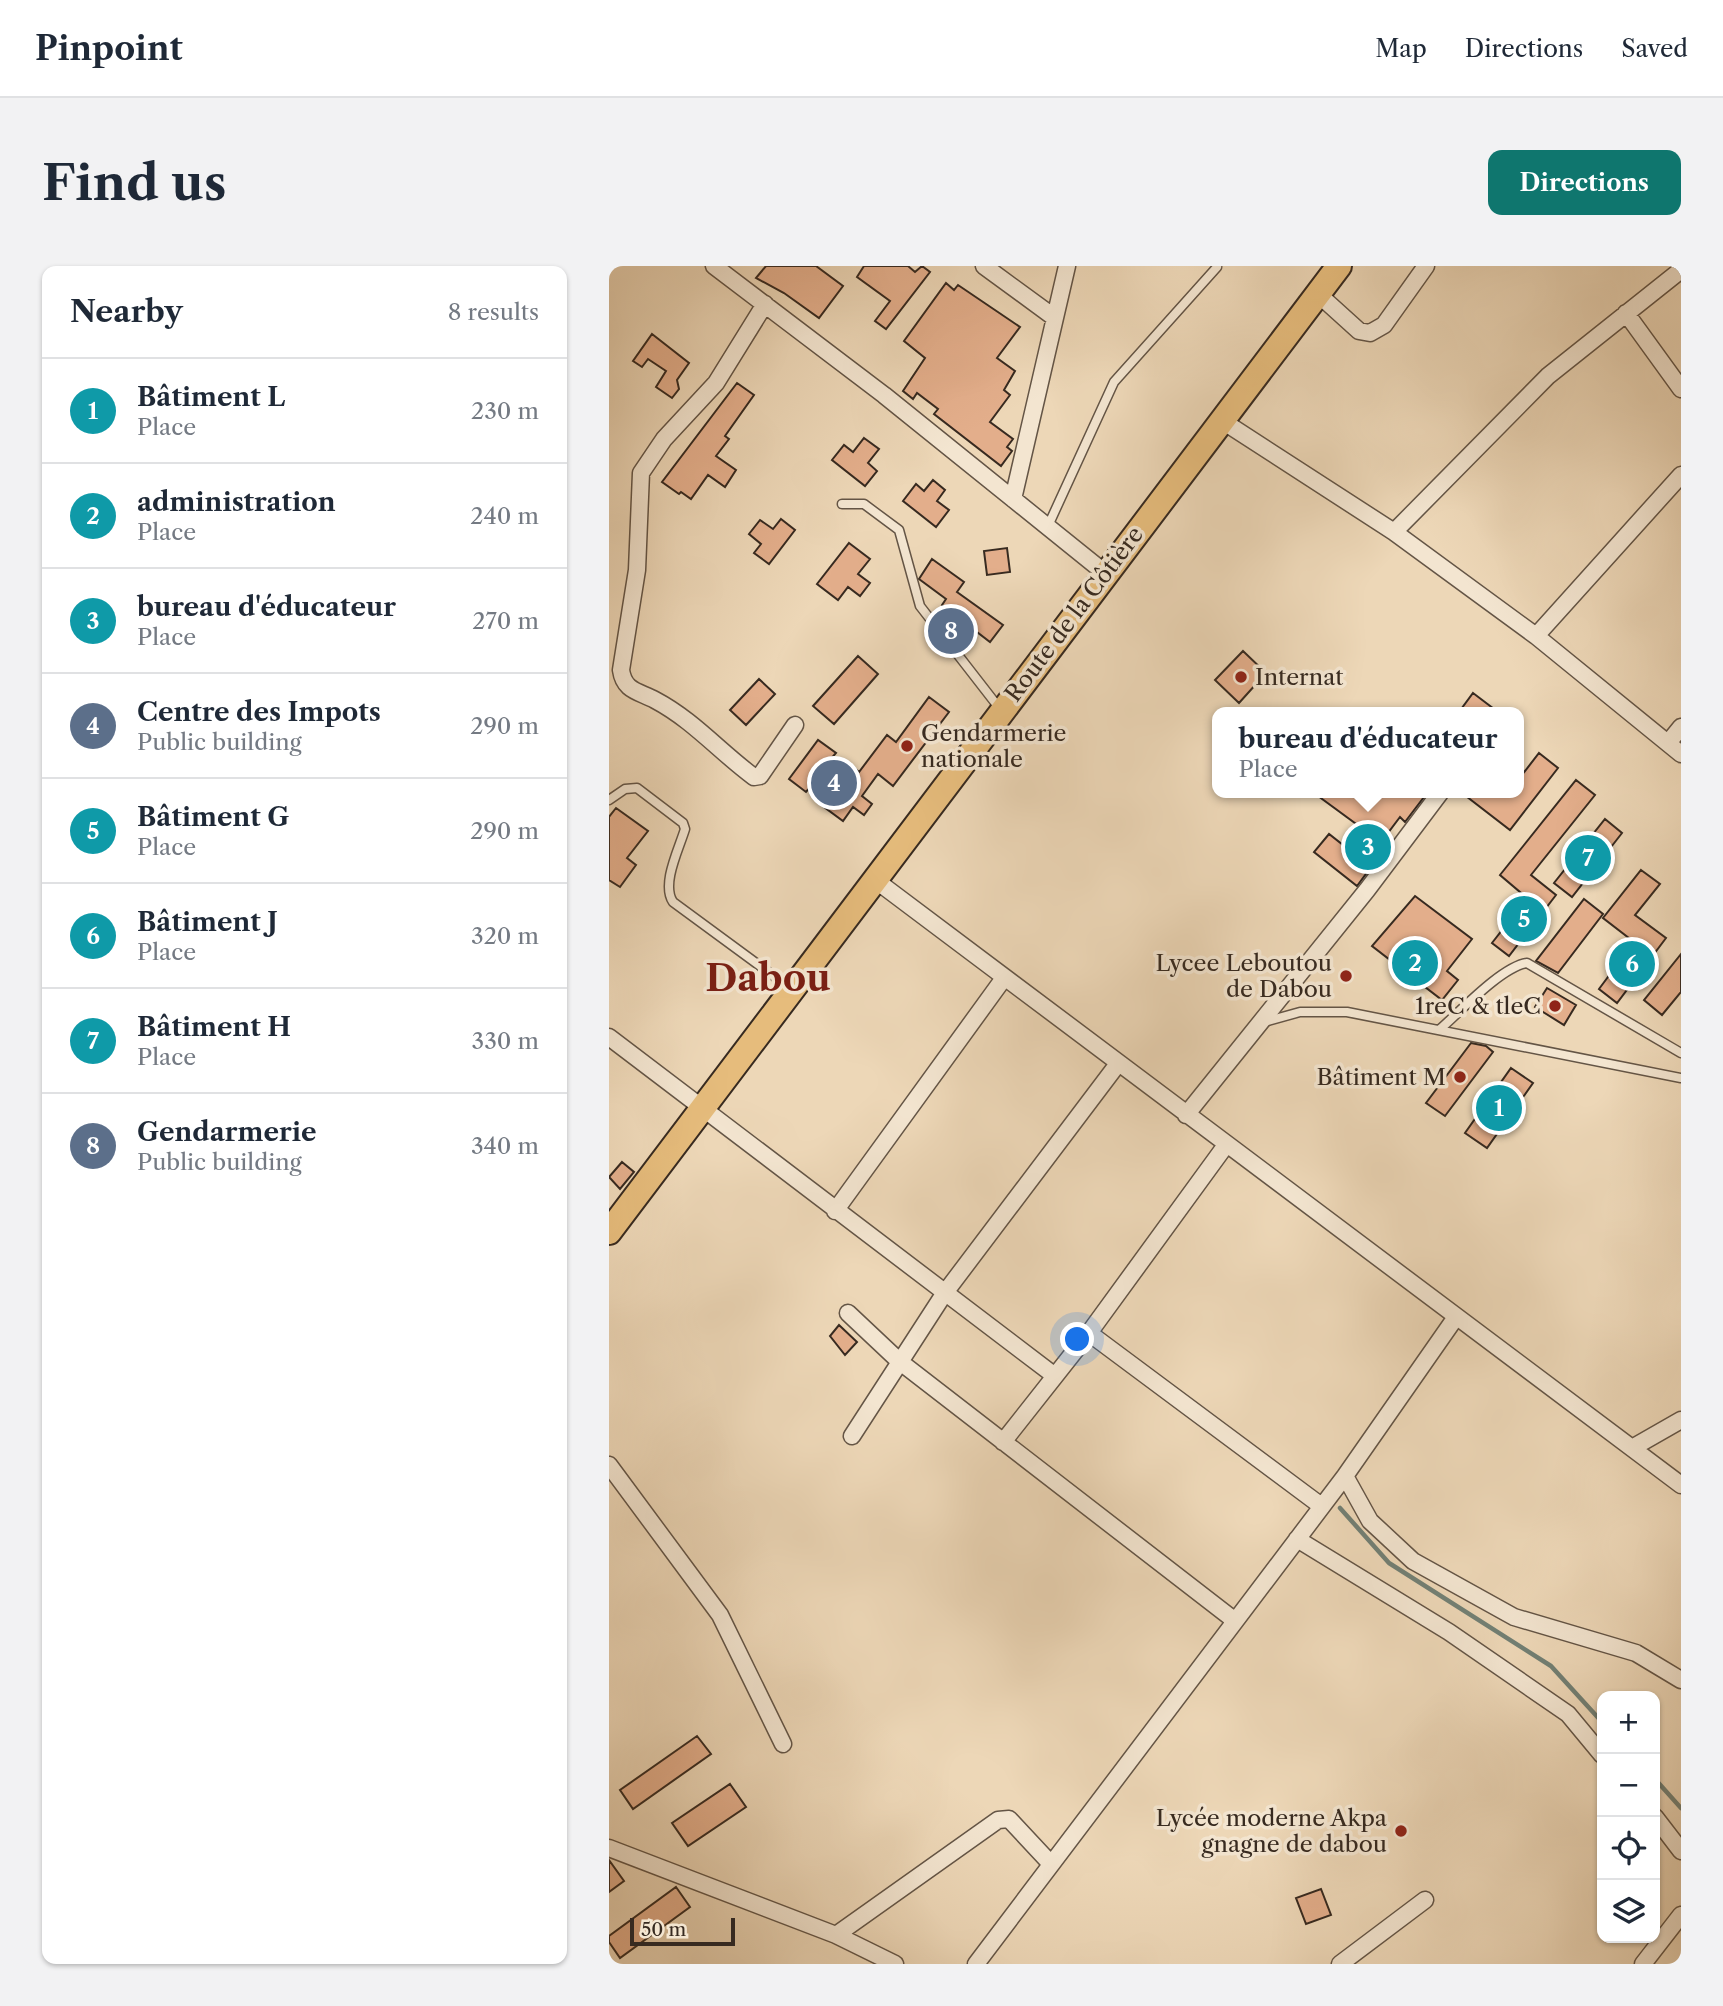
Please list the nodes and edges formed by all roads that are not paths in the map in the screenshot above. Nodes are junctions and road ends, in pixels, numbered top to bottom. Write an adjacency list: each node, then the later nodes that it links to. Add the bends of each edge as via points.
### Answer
1 (714, 266): 9 (street)
2 (984, 266): 11 (street)
3 (1067, 266): 11 (street)
4 (1339, 266): 8 (main road, Route de la Côtière)
5 (1426, 266): 8 (street, via 1384,325 1370,333 1359,331)
6 (1217, 267): 17 (lane, via 1114,382)
7 (1681, 271): 10 (street)
8 (1317, 293): 13 (main road, Route de la Côtière)
9 (765, 304): 15 (street); 22 (street, via 716,383 664,439 641,472 637,570 621,670 629,689 694,725 754,777 760,776)
10 (1626, 313): 12 (street); 18 (street, via 1548,376)
11 (1055, 318): 15 (street)
12 (1681, 389)
13 (1221, 420): 18 (street); 19 (main road, Route de la Côtière)
14 (1681, 475): 20 (street)
15 (1013, 499): 17 (street)
16 (842, 504): 21 (lane, via 864,504 899,530 920,606)
17 (1048, 526): 19 (street)
18 (1394, 532): 20 (street)
19 (1104, 573): 21 (main road, Route de la Côtière)
20 (1536, 636): 24 (street)
21 (1001, 712): 27 (main road, Route de la Côtière)
22 (795, 725)
23 (1681, 727): 24 (street)
24 (1675, 749)
25 (1436, 798): 30 (street)
26 (609, 800): 29 (lane, via 625,789 637,788 683,823 669,896)
27 (874, 879): 28 (street); 29 (main road, Route de la Côtière)
28 (1004, 978): 34 (street); 39 (street)
29 (792, 990): 36 (main road, Route de la Côtière)
30 (1261, 1023): 31 (lane, via 1300,1012 1347,1012); 37 (street)
31 (1439, 1030): 33 (lane, via 1504,974 1527,962); 35 (lane)
32 (609, 1037): 36 (street)
33 (1681, 1053)
34 (1117, 1065): 37 (street); 41 (street)
35 (1681, 1078)
36 (702, 1107): 39 (street); 40 (main road, Route de la Côtière)
37 (1186, 1115): 38 (street)
38 (1226, 1145): 43 (street); 44 (street)
39 (835, 1211): 41 (street)
40 (609, 1232)
41 (944, 1294): 45 (street); 46 (street)
42 (848, 1313): 45 (street)
43 (1456, 1317): 50 (street); 52 (street)
44 (1089, 1333): 46 (street); 54 (street)
45 (899, 1361): 48 (street); 49 (street)
46 (1055, 1376): 49 (street)
47 (1681, 1420): 50 (street)
48 (852, 1436)
49 (1003, 1442): 56 (street)
50 (1632, 1448): 53 (street)
51 (609, 1465): 58 (street, via 720,1615)
52 (1345, 1476): 54 (street); 57 (street, via 1370,1521 1413,1561 1514,1617 1636,1653)
53 (1681, 1485)
54 (1320, 1505): 55 (street)
55 (1297, 1539): 56 (street); 59 (street, via 1449,1632 1568,1714)
56 (1234, 1620): 63 (street)
57 (1681, 1680)
58 (783, 1744)
59 (1601, 1754)
60 (1660, 1824): 62 (street)
61 (609, 1848): 66 (street)
62 (1681, 1851)
63 (1051, 1864): 66 (street, via 1009,1819 998,1820); 68 (street)
64 (1425, 1900): 69 (street)
65 (1681, 1915): 70 (street)
66 (835, 1935): 67 (street)
67 (895, 1964)
68 (976, 1964)
69 (1340, 1964)
70 (1643, 1964)

